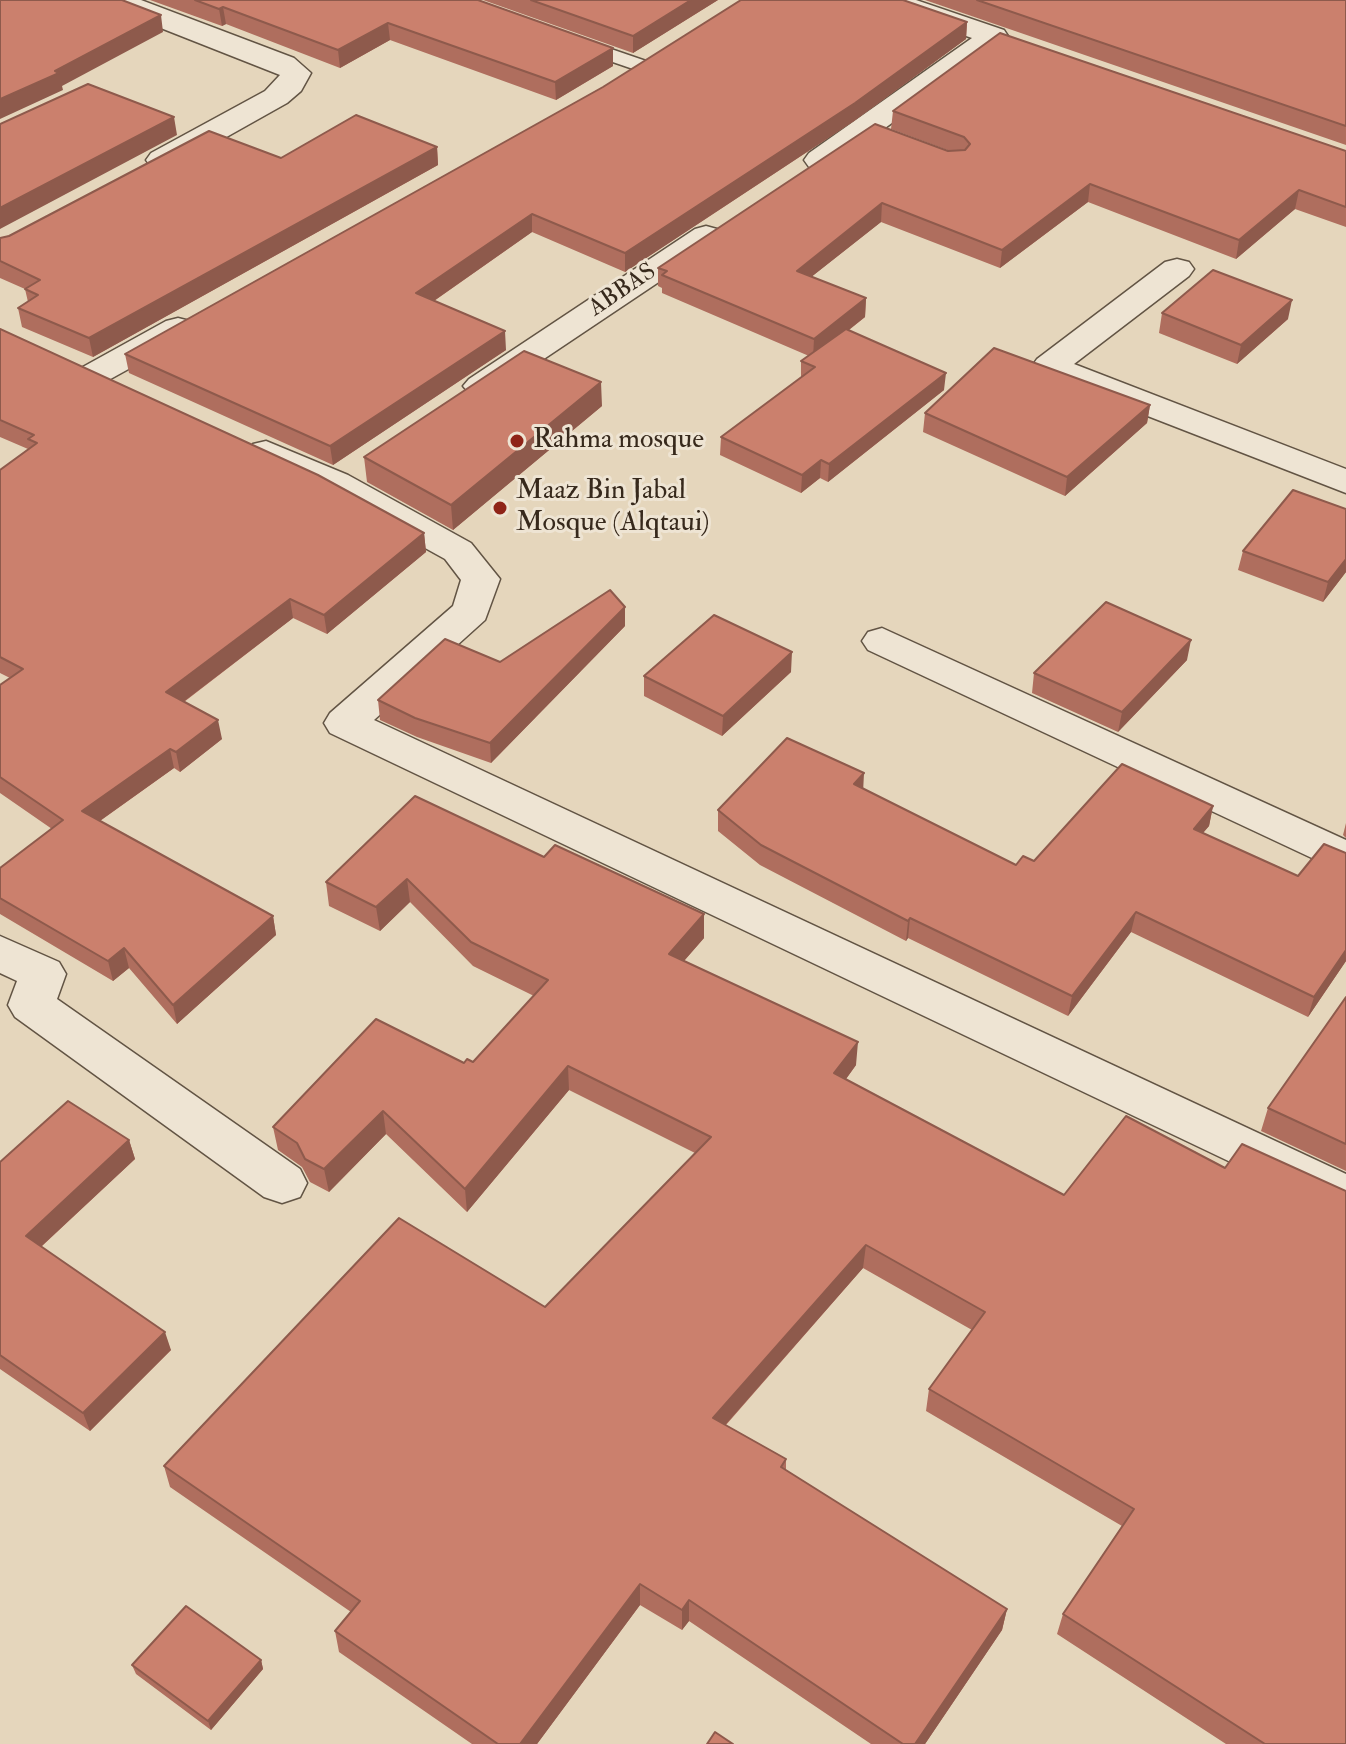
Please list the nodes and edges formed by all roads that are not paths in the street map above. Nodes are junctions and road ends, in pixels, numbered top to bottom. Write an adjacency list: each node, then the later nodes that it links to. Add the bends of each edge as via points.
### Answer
1 (115, 0): 8 (street, via 296,73 276,97)
2 (888, 0): 4 (street)
3 (976, 0): 4 (street)
4 (946, 18): 9 (street, via 1009,41 874,132)
5 (552, 34): 7 (lane)
6 (665, 49): 7 (street)
7 (627, 73)
8 (138, 172)
9 (801, 173)
10 (734, 217): 14 (street, ABBAS)
11 (1177, 269): 16 (street, via 1049,366)
12 (204, 313): 13 (street, via 80,369)
13 (136, 394)
14 (455, 403)
15 (235, 438): 21 (street, via 349,474 458,551 481,579 471,611 345,723)
16 (1346, 482)
17 (882, 641): 18 (street)
18 (1346, 858)
19 (0, 953): 20 (street, via 43,974 31,1005)
20 (282, 1183)
21 (1346, 1197)

